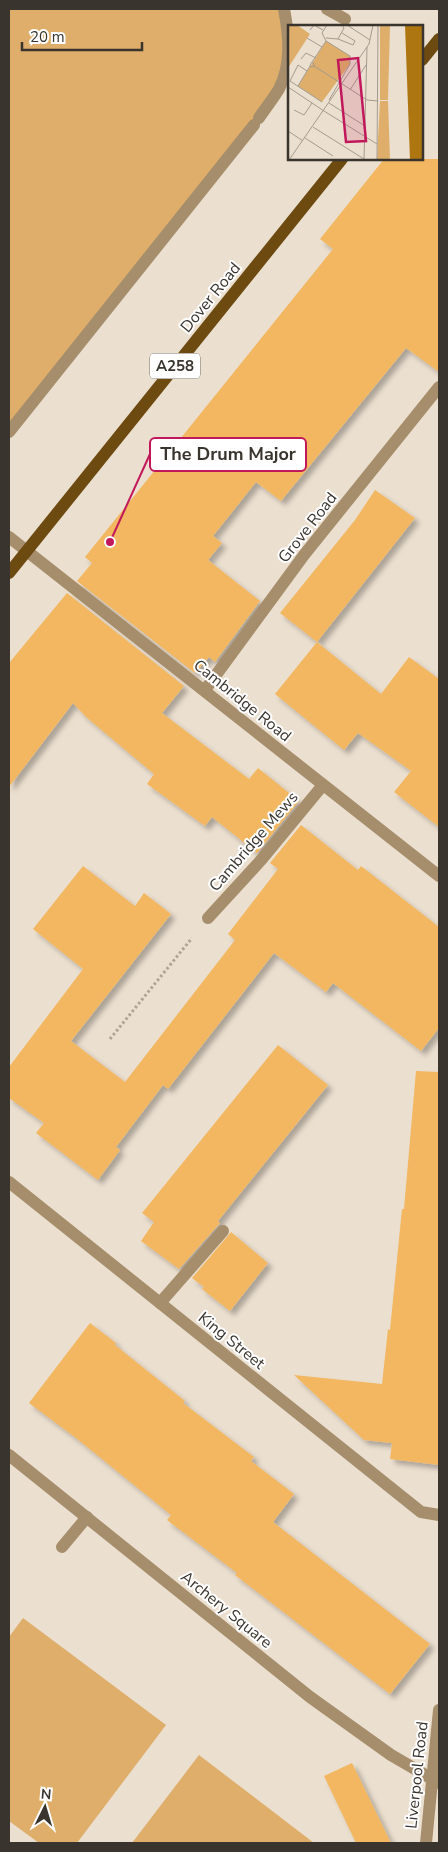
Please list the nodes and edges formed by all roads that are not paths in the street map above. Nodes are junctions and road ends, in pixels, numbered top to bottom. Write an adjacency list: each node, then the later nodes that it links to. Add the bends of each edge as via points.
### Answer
1 (284, 9): 8 (street, via 288,62 279,89)
2 (327, 9): 3 (street)
3 (345, 19)
4 (439, 39): 5 (main road)
5 (423, 59)
6 (341, 160): 10 (main road, Dover Road / A258)
7 (439, 387): 12 (street, Grove Road, via 304,555)
8 (9, 432)
9 (9, 537): 10 (street, Cambridge Road)
10 (26, 551): 11 (main road, Dover Road / A258); 12 (street, Cambridge Road)
11 (9, 573)
12 (205, 690): 13 (street, Cambridge Road)
13 (323, 785): 14 (street, Cambridge Road); 15 (street, Cambridge Mews)
14 (439, 876)
15 (208, 918)
16 (9, 1182): 18 (street, King Street)
17 (223, 1231): 18 (street)
18 (160, 1303): 20 (street, King Street, via 421,1512)
19 (9, 1455): 21 (street, Archery Square)
20 (439, 1515)
21 (87, 1517): 22 (street); 24 (street, Archery Square, via 310,1697 391,1755)
22 (62, 1547)
23 (439, 1710): 24 (street, Liverpool Road)
24 (436, 1780): 25 (street, Liverpool Road)
25 (426, 1843)

